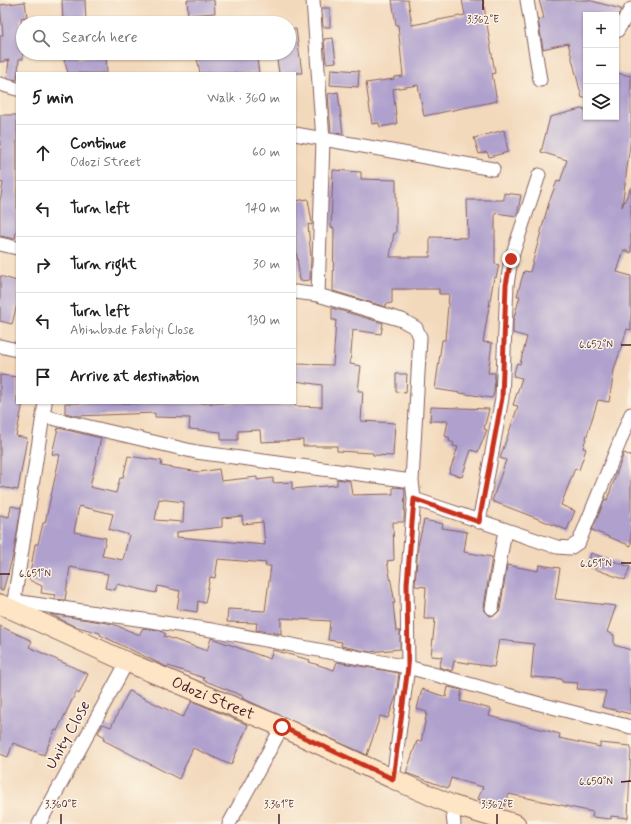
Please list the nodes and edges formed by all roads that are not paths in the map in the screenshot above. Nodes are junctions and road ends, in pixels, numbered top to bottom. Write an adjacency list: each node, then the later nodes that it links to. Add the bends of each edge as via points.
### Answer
1 (313, 0): 9 (street)
2 (527, 0): 5 (street)
3 (631, 9): 4 (street)
4 (619, 27)
5 (540, 80)
6 (0, 84): 7 (street)
7 (16, 89)
8 (296, 134): 9 (street)
9 (323, 140): 10 (street); 15 (street)
10 (493, 169)
11 (539, 175): 22 (street, via 511,259 506,285 502,398)
12 (0, 244): 13 (street)
13 (16, 248)
14 (296, 292): 15 (street)
15 (318, 295): 20 (street, via 402,320 416,328 420,337)
16 (0, 346): 17 (street)
17 (16, 350)
18 (44, 409): 20 (street, via 196,452); 24 (street)
19 (631, 414): 23 (street, via 579,542 570,548 557,547)
20 (412, 481): 21 (street)
21 (414, 499): 22 (street); 27 (street, via 407,584)
22 (479, 522): 23 (street)
23 (505, 530): 25 (street)
24 (12, 606): 26 (main road, Odozi Street); 27 (street, via 212,630)
25 (492, 608)
26 (127, 662): 28 (main road, Odozi Street); 32 (street, Unity Close)
27 (408, 667): 29 (street); 30 (street)
28 (282, 727): 30 (main road, Odozi Street); 33 (street)
29 (631, 727)
30 (393, 779): 31 (main road, Odozi Street)
31 (452, 805): 34 (street); 35 (main road, Odozi Street)
32 (38, 824)
33 (229, 824)
34 (454, 824)
35 (516, 824)

